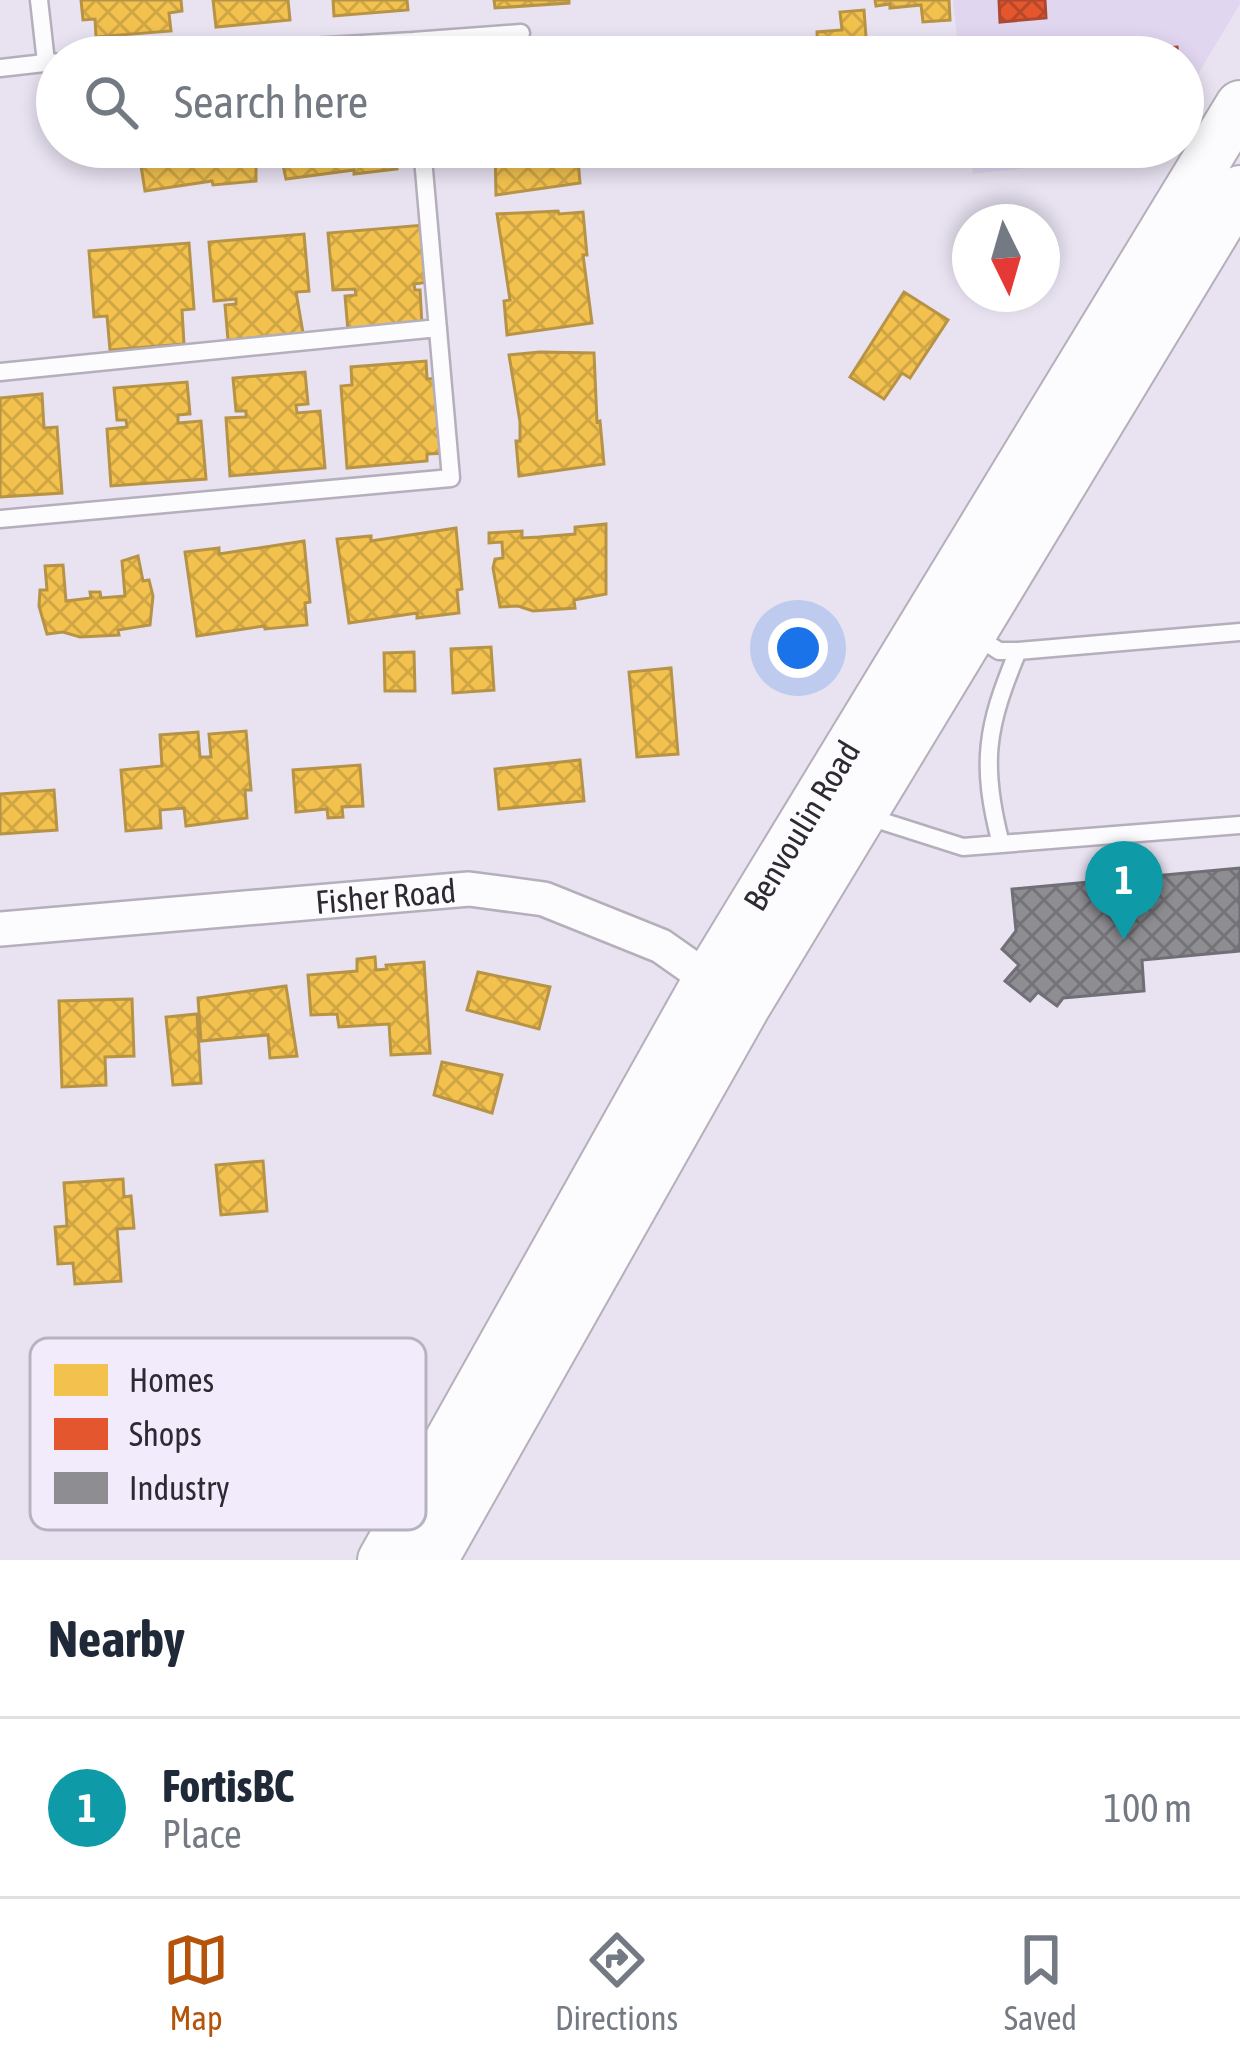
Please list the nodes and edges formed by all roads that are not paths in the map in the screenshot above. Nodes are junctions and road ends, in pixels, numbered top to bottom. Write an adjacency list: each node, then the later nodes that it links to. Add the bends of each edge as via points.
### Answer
1 (39, 0): 3 (lane)
2 (521, 33): 4 (lane)
3 (47, 36)
4 (501, 36)
5 (36, 64): 6 (lane)
6 (0, 68)
7 (1240, 105): 8 (main road, Benvoulin Road)
8 (1204, 167)
9 (424, 168): 12 (lane)
10 (1204, 168): 22 (main road, Benvoulin Road)
11 (1240, 190): 15 (main road, Benvoulin Road)
12 (438, 328): 13 (lane); 14 (lane, via 451,478)
13 (0, 372)
14 (0, 519)
15 (971, 632): 17 (lane, via 999,651); 18 (main road, Benvoulin Road)
16 (1240, 632): 17 (lane)
17 (1018, 651): 20 (lane, via 987,743)
18 (862, 815): 20 (lane, via 963,847); 22 (main road, Benvoulin Road)
19 (1240, 825): 20 (lane)
20 (1001, 844)
21 (0, 929): 22 (street, Fisher Road, via 469,889 544,899 661,946)
22 (727, 993): 23 (main road, Benvoulin Road); 26 (main road, Benvoulin Road)
23 (426, 1488)
24 (400, 1530): 25 (main road, Benvoulin Road)
25 (382, 1560)
26 (433, 1560)

